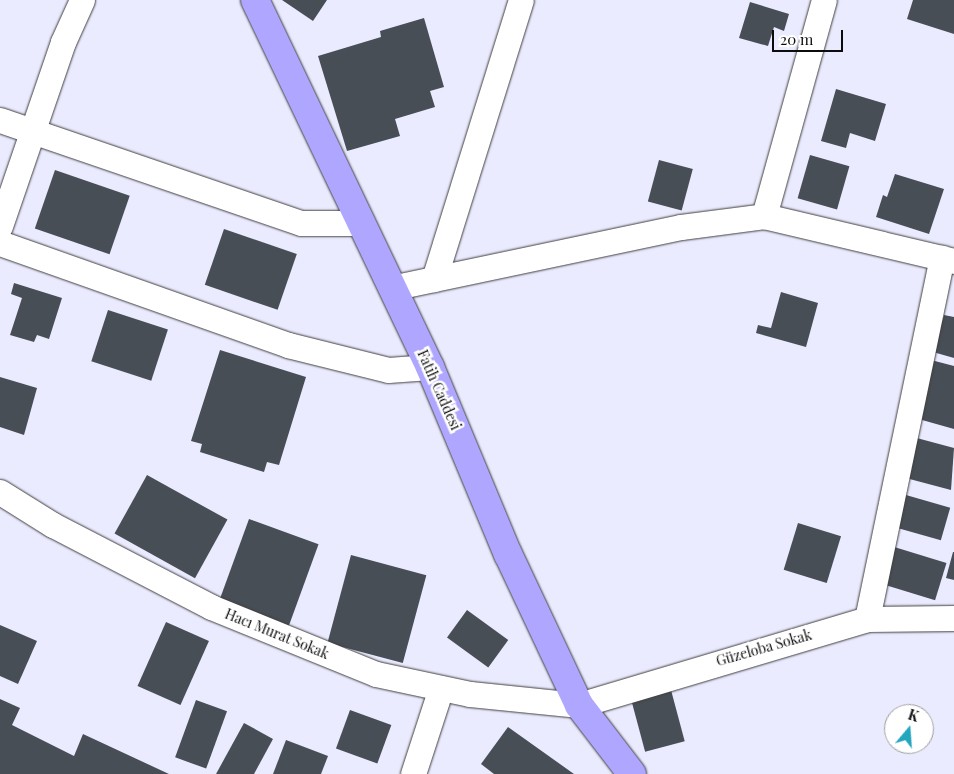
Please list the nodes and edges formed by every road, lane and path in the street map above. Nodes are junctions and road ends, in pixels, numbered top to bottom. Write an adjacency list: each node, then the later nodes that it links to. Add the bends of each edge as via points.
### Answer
1 (82, 0): 6 (street, via 63,42)
2 (256, 0): 8 (street, Fatih Caddesi)
3 (521, 0): 12 (street)
4 (824, 0): 7 (street)
5 (0, 120): 6 (street)
6 (32, 132): 8 (street, via 301,223); 9 (street)
7 (764, 216): 11 (street); 12 (street, via 681,227)
8 (359, 223): 13 (street, Fatih Caddesi)
9 (0, 226)
10 (0, 243): 14 (street, via 288,345 388,370)
11 (948, 260): 17 (street)
12 (434, 280): 13 (street)
13 (391, 288): 14 (street, Fatih Caddesi)
14 (430, 367): 19 (street, Fatih Caddesi, via 508,554)
15 (0, 492): 18 (street, Hacı Murat Sokak, via 53,525 211,607 376,674)
16 (954, 618): 17 (street, Güzeloba Sokak)
17 (868, 619): 19 (street, Güzeloba Sokak)
18 (441, 688): 19 (street, Hacı Murat Sokak); 20 (street)
19 (579, 705): 21 (street, Fatih Caddesi)
20 (413, 774)
21 (632, 774)

